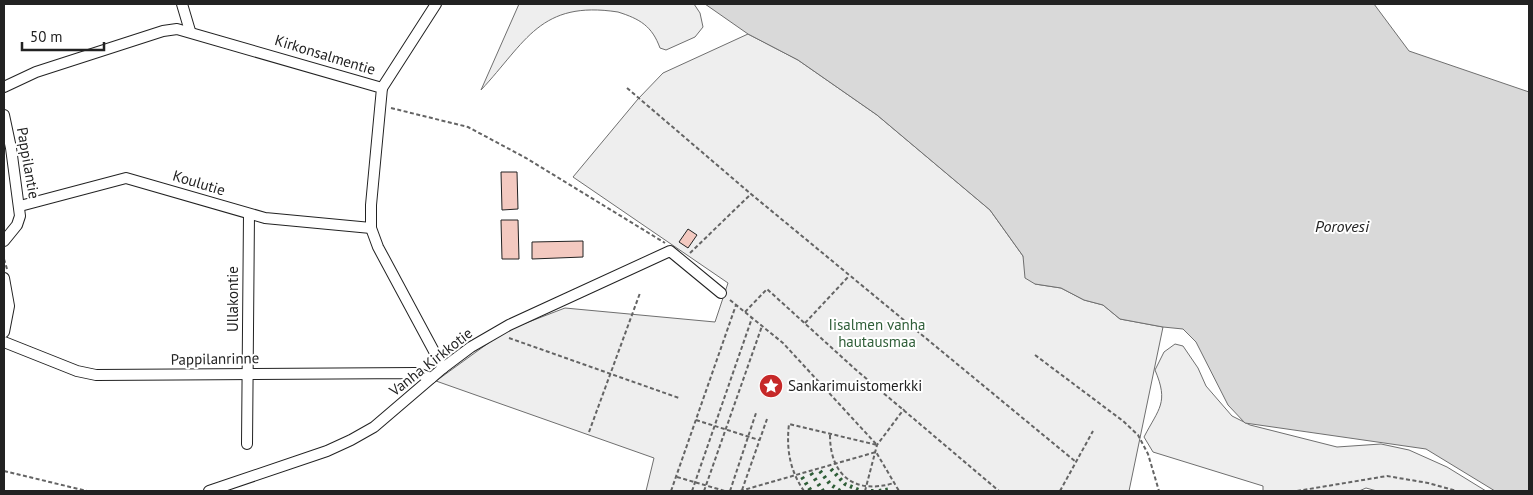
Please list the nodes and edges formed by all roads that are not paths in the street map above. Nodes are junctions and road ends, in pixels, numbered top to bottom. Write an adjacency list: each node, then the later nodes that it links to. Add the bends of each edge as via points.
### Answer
1 (182, 4): 3 (street)
2 (436, 4): 5 (street)
3 (190, 31): 4 (street, Kirkonsalmentie, via 163,31 36,72); 5 (street, Kirkonsalmentie)
4 (4, 87)
5 (382, 88): 9 (street, Kirkonsalmentie, via 371,205)
6 (4, 115): 7 (street, Pappilantie)
7 (20, 206): 8 (street, Koulutie, via 126,178); 10 (street, Pappilantie, via 17,225)
8 (248, 214): 9 (street, Koulutie, via 280,221); 16 (street, Ullakontie)
9 (372, 228): 15 (street, Kirkonsalmentie, via 378,248)
10 (4, 241)
11 (4, 278): 13 (street, via 9,306)
12 (720, 293): 15 (street, Vanha Kirkkotie, via 670,251 509,324)
13 (4, 332)
14 (4, 342): 16 (street, Pappilanrinne, via 77,371 96,375)
15 (443, 368): 17 (street, Vanha Kirkkotie)
16 (247, 374): 17 (street, Pappilanrinne, via 417,373); 18 (street, Ullakontie)
17 (431, 378): 19 (street, Vanha Kirkkotie, via 374,427 352,440)
18 (247, 444)
19 (209, 491)

